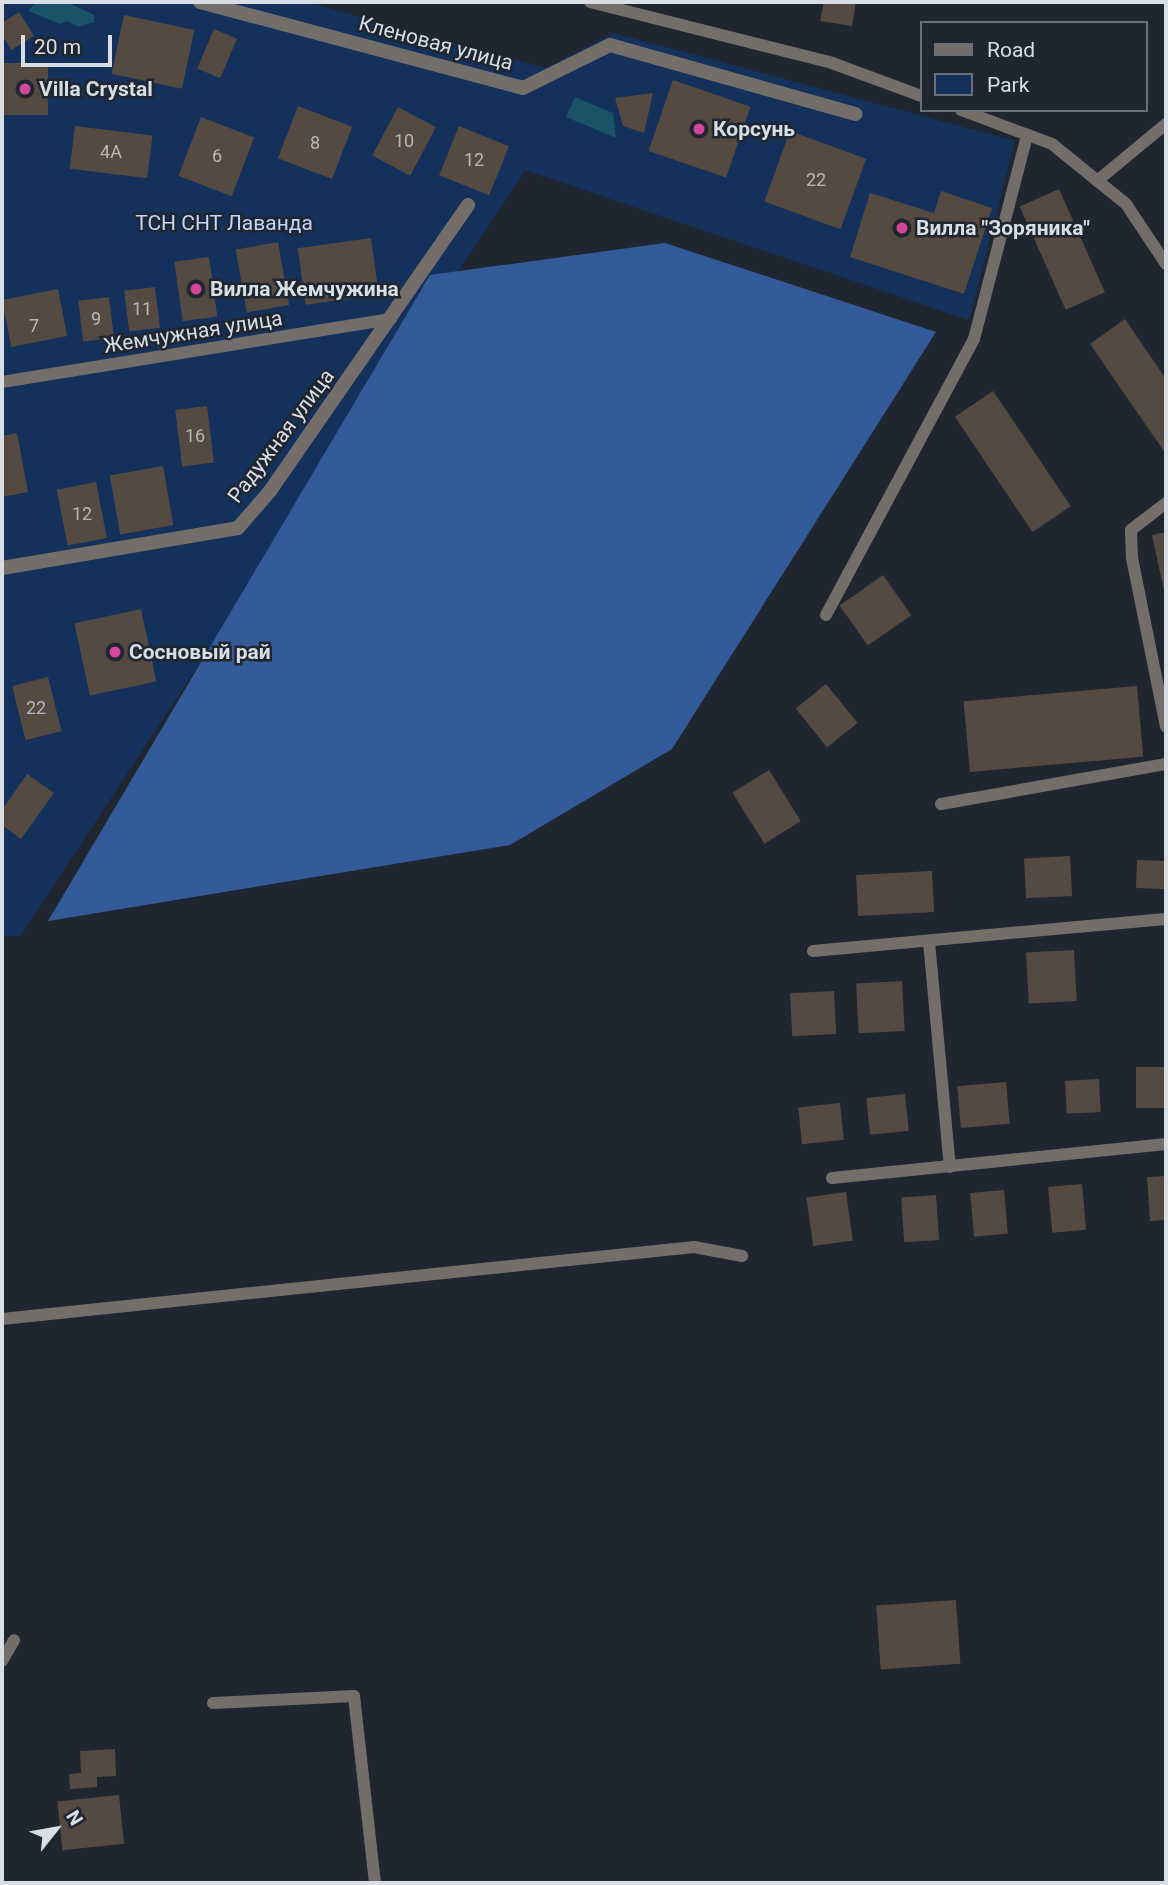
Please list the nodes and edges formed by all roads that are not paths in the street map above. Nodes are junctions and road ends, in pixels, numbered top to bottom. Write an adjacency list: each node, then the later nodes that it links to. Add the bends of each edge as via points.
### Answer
1 (200, 2): 5 (street, Кленовая улица, via 523,88 610,45)
2 (590, 2): 3 (lane, via 832,63)
3 (920, 96)
4 (966, 112): 7 (lane)
5 (856, 114)
6 (1166, 124): 8 (lane)
7 (1027, 135): 8 (lane, via 1052,144); 15 (lane, via 974,339)
8 (1097, 181): 10 (lane, via 1126,204)
9 (468, 205): 11 (street, Радужная улица)
10 (1166, 264)
11 (391, 319): 12 (lane, Жемчужная улица); 14 (street, Радужная улица, via 270,491 238,528)
12 (2, 382)
13 (1166, 503): 16 (lane, via 1131,530 1132,558)
14 (2, 568)
15 (826, 615)
16 (1166, 727)
17 (1166, 765): 18 (lane)
18 (942, 804)
19 (1166, 919): 20 (lane)
20 (929, 942): 21 (lane); 23 (lane)
21 (813, 951)
22 (1166, 1144): 23 (lane)
23 (950, 1167): 24 (lane)
24 (832, 1178)
25 (742, 1256): 26 (lane, via 694,1247)
26 (2, 1319)
27 (14, 1640): 28 (lane)
28 (2, 1661)
29 (213, 1703): 30 (lane, via 354,1696)
30 (375, 1883)

